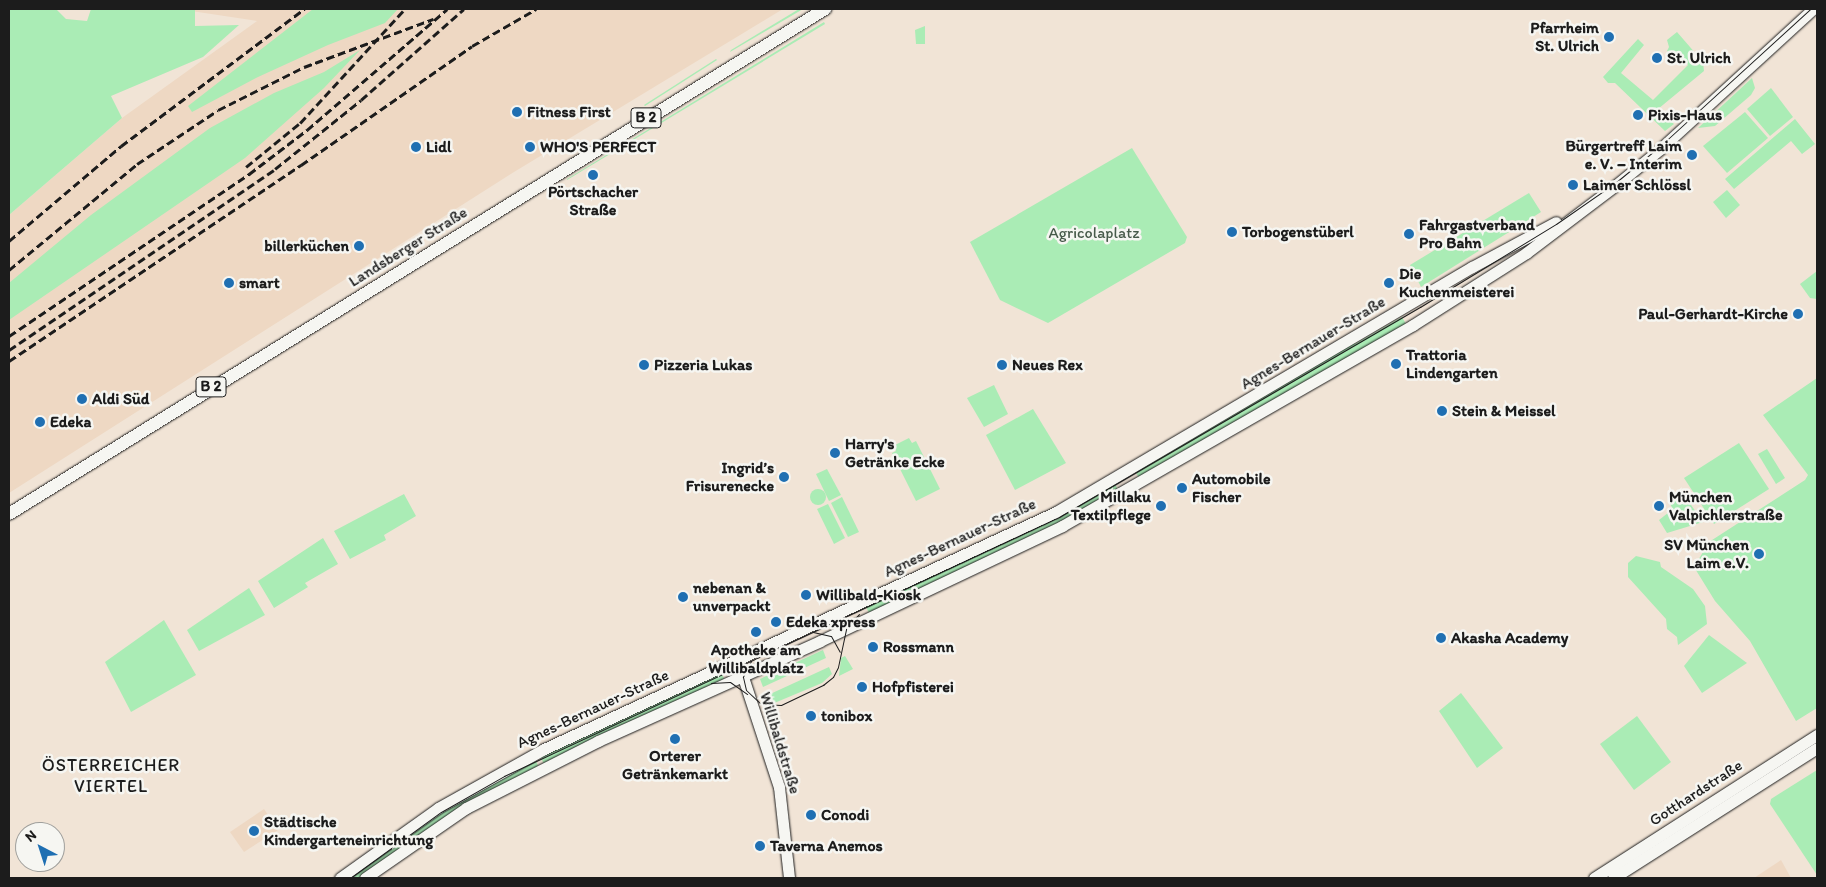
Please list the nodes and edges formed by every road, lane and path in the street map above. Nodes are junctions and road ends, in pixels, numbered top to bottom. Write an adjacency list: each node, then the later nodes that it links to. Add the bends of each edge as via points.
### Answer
1 (825, 9): 4 (main road, Landsberger Straße / B 2)
2 (1813, 9): 3 (main road, Agnes-Bernauer-Straße, via 1660,149)
3 (1585, 207): 5 (main road, Agnes-Bernauer-Straße, via 1526,253 1438,309 1113,498 1032,542); 8 (main road, Agnes-Bernauer-Straße, via 1465,271 1056,512 526,758 438,808)
4 (9, 514)
5 (742, 677): 9 (main road, Agnes-Bernauer-Straße, via 598,741 466,808); 10 (main road, Willibaldstraße, via 779,788)
6 (1817, 735): 11 (main road, Gotthardstraße)
7 (1817, 748): 12 (main road, Gotthardstraße)
8 (340, 878)
9 (364, 878)
10 (790, 878)
11 (1594, 878)
12 (1613, 878)

